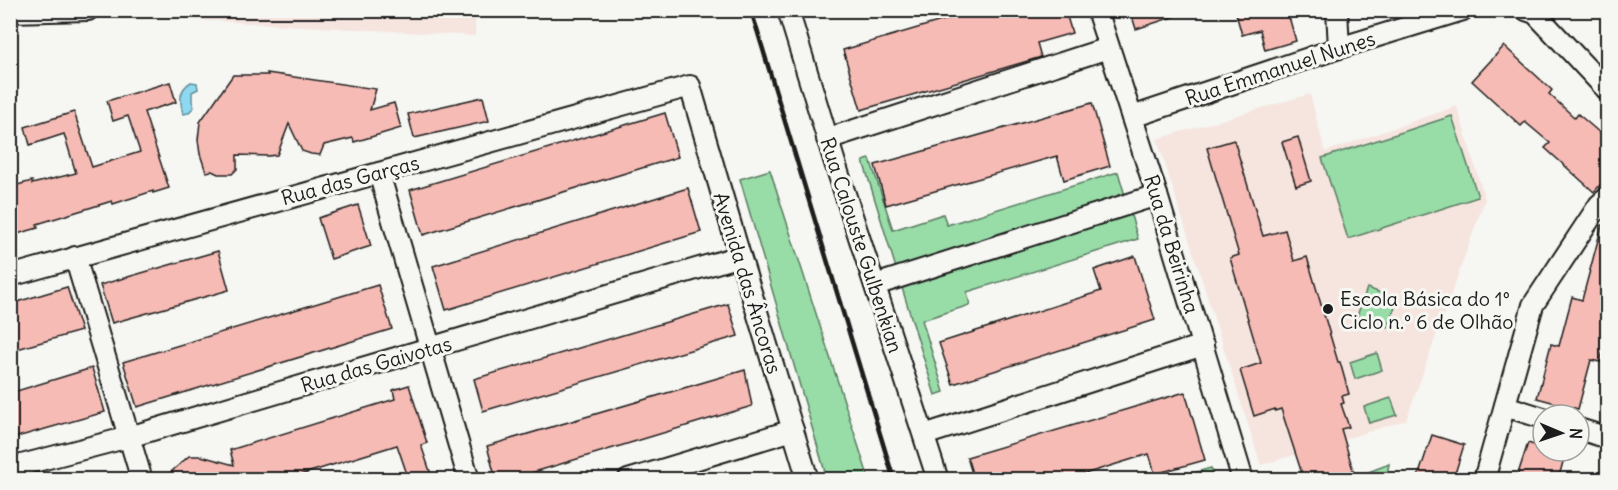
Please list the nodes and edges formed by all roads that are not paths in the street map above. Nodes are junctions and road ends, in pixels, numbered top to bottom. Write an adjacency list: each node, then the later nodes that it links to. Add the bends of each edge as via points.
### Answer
1 (88, 10): 7 (street)
2 (788, 10): 13 (street, Rua Calouste Gulbenkian)
3 (1097, 10): 8 (street, Rua da Beirinha)
4 (1337, 10): 9 (street)
5 (1463, 10): 9 (street, Rua Emmanuel Nunes)
6 (1527, 10): 11 (street, via 1535,13)
7 (10, 12)
8 (1108, 48): 12 (street, Rua da Beirinha); 13 (street)
9 (1340, 48): 12 (street, Rua Emmanuel Nunes)
10 (690, 86): 14 (street, Rua das Garças); 17 (street, Avenida das Âncoras)
11 (1608, 91)
12 (1132, 117): 15 (street, Rua da Beirinha)
13 (827, 139): 20 (street, Rua Calouste Gulbenkian)
14 (379, 172): 18 (street, Rua das Garças); 22 (street)
15 (1157, 195): 20 (street); 21 (street, Rua da Beirinha)
16 (1608, 197): 23 (street, via 1533,305)
17 (740, 256): 22 (street, Rua das Gaivotas); 25 (street, Avenida das Âncoras)
18 (75, 257): 19 (street, Rua das Garças); 28 (street)
19 (10, 276)
20 (875, 285): 27 (street, Rua Calouste Gulbenkian)
21 (1203, 345): 27 (street); 36 (street, Rua da Beirinha)
22 (431, 347): 28 (street, Rua das Gaivotas); 32 (street)
23 (1505, 406): 24 (street); 37 (street)
24 (1531, 414)
25 (793, 430): 33 (street); 34 (street, Avenida das Âncoras)
26 (1591, 433): 29 (street)
27 (924, 435): 35 (street, Rua Calouste Gulbenkian)
28 (129, 436): 30 (street, Rua das Gaivotas); 31 (street)
29 (1608, 438)
30 (10, 468)
31 (142, 480)
32 (470, 480)
33 (628, 480)
34 (808, 480)
35 (938, 480)
36 (1243, 480)
37 (1484, 480)

